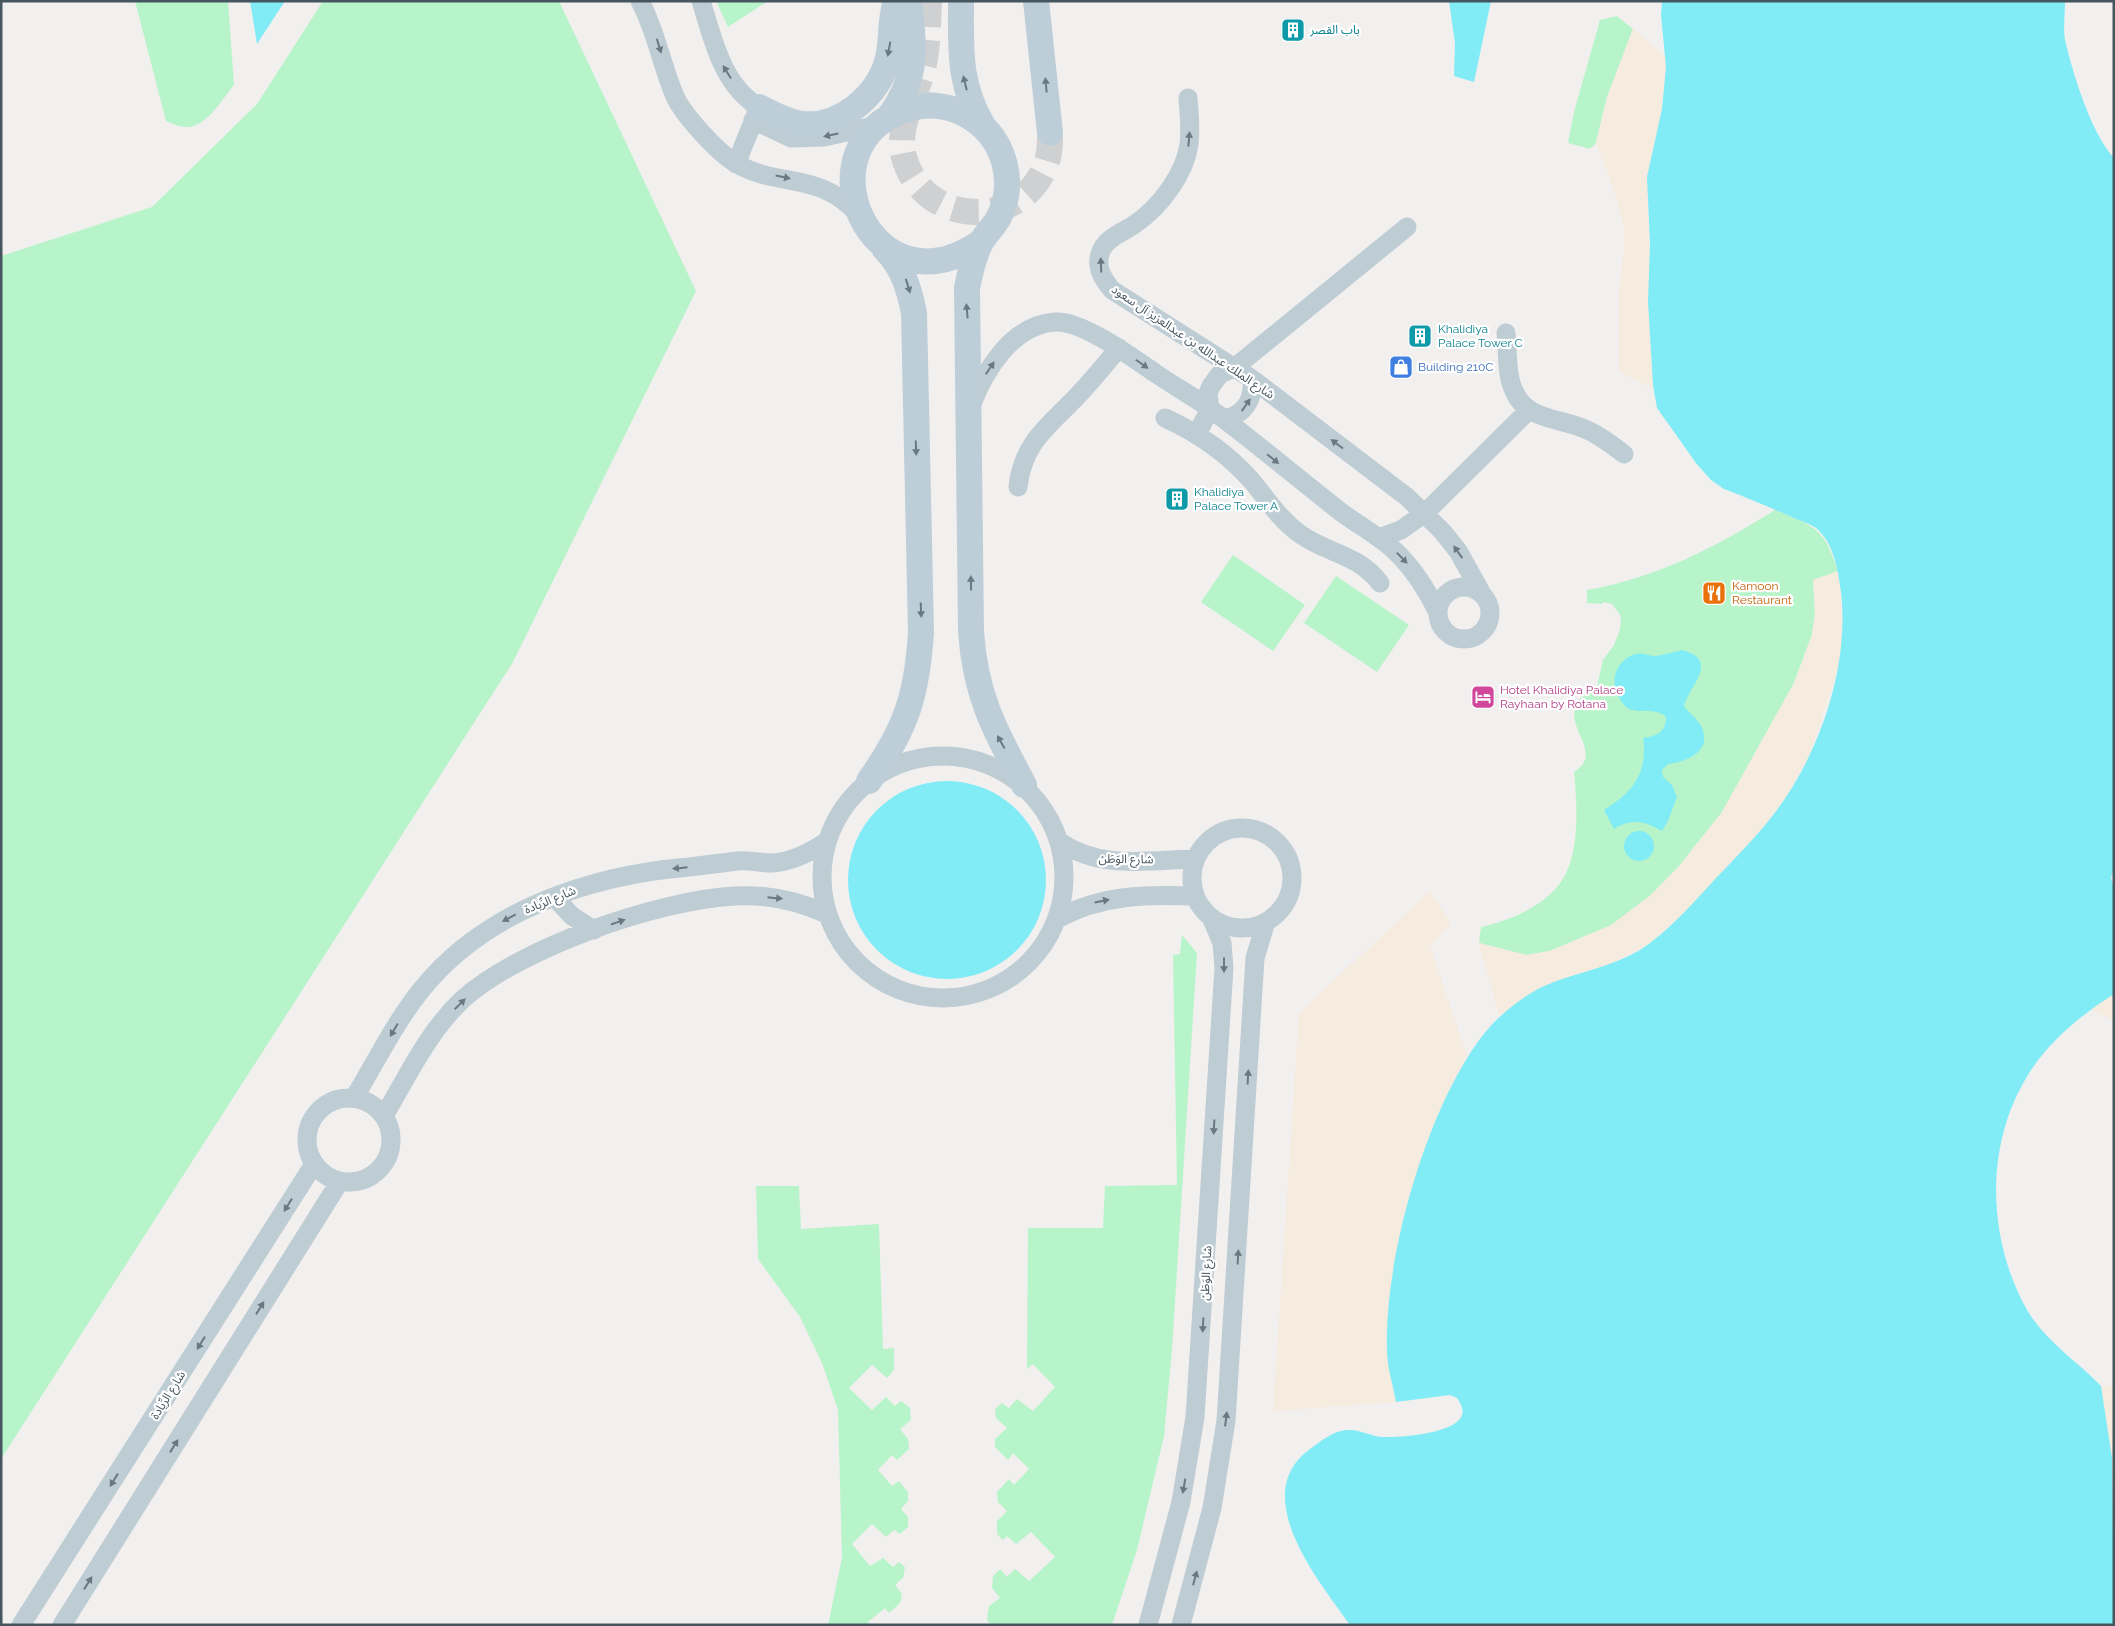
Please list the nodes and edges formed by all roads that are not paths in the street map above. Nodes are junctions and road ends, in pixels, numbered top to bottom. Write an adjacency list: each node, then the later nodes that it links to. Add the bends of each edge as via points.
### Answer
1 (640, 1): 12 (street, one-way to 12, via 651,22 674,96 714,146)
2 (701, 1): 8 (street, one-way to 2, via 720,61)
3 (896, 1): 8 (street, one-way to 8, via 887,63 871,92 856,107 836,118 803,124)
4 (909, 1): 9 (street, via 913,66 901,101)
5 (961, 1): 10 (street, one-way to 5, via 974,111 963,76)
6 (1036, 1): 11 (street, one-way to 6)
7 (1188, 98): 19 (street, شارع الملك عبدالله بن عبدالعزيز آل سعود, one-way to 7, via 1112,290 1102,279 1098,264 1102,249 1112,237 1126,231 1154,208 1182,167 1190,135)
8 (756, 114): 9 (street, one-way to 8, via 824,137 791,138); 12 (street)
9 (884, 121): 10 (street, via 913,107 938,106 963,113); 13 (street, via 869,135 856,160 852,187)
10 (984, 127): 15 (street, via 1004,160 1007,188 1000,215)
11 (1050, 133)
12 (736, 164): 13 (street, one-way to 13, via 822,188 848,203)
13 (858, 214): 16 (street)
14 (1407, 227): 19 (street)
15 (981, 242): 16 (street, via 954,257 924,261 902,256); 22 (street, one-way to 15, via 967,288)
16 (882, 245): 35 (street, one-way to 35, via 892,255 906,280 914,313 921,632 919,672 908,713 890,751)
17 (1506, 333): 21 (street, via 1513,390)
18 (1119, 348): 22 (street, one-way to 18, via 990,369 1016,338 1035,326 1057,322 1078,328); 23 (street, one-way to 23); 27 (street, via 1033,442 1022,464)
19 (1234, 368): 20 (street, شارع الملك عبدالله بن عبدالعزيز آل سعود); 23 (street, via 1220,374 1210,386 1208,393)
20 (1252, 379): 23 (street, one-way to 20, via 1233,417 1247,406); 28 (street, شارع الملك عبدالله بن عبدالعزيز آل سعود, one-way to 20)
21 (1529, 410): 26 (street, via 1544,418 1587,430); 28 (street)
22 (969, 412): 36 (street, one-way to 22, via 987,714 975,671 971,632)
23 (1217, 414): 25 (street); 29 (street, one-way to 29)
24 (1165, 418): 25 (street)
25 (1197, 434): 31 (street, via 1241,469 1274,511 1293,528 1314,543)
26 (1624, 454)
27 (1018, 486)
28 (1425, 513): 30 (street, via 1401,530); 33 (street, شارع الملك عبدالله بن عبدالعزيز آل سعود, one-way to 28, via 1458,551)
29 (1362, 528): 30 (street); 31 (street)
30 (1379, 538): 34 (street, one-way to 34, via 1420,580)
31 (1346, 556): 32 (street, via 1365,567)
32 (1380, 583)
33 (1482, 594): 34 (street, via 1467,587 1450,591); 34 (street, via 1488,601 1490,618 1475,637 1466,639 1450,635)
34 (1438, 613)
35 (869, 781): 36 (street, via 889,768 912,760 959,756 1005,771); 37 (street, via 851,798)
36 (1024, 785): 38 (street, via 1052,821)
37 (827, 841): 41 (street, شارع الرِّيادة, one-way to 41, via 810,852 782,861 737,861 649,871); 42 (street, via 822,878)
38 (1060, 842): 39 (street, شارع الوَطَن, via 1084,856 1102,860); 43 (street, via 1064,894)
39 (1195, 859): 40 (street, via 1192,878); 45 (street, via 1207,842 1228,830 1254,829 1278,842 1288,858 1293,878 1286,904)
40 (1195, 896): 43 (street, one-way to 40, via 1086,905 1119,897); 44 (street)
41 (554, 897): 46 (street, via 572,916); 47 (street, شارع الرِّيادة, one-way to 47, via 483,932 446,962 409,1007)
42 (827, 914): 43 (street, via 836,935 863,969 901,991 944,999 969,996 1013,976 1042,948); 46 (street, one-way to 42, via 670,907 737,896 785,899)
43 (1057, 919)
44 (1212, 919): 45 (street, via 1239,929 1253,928); 53 (street, شارع الوَطَن, one-way to 53, via 1222,943 1224,968 1200,1376 1181,1502)
45 (1266, 922): 54 (street, one-way to 45, via 1212,1508 1226,1421 1255,958)
46 (594, 930): 48 (street, one-way to 46, via 432,1037 461,1001 511,966)
47 (354, 1098): 48 (street, via 371,1104); 49 (street, via 333,1101 313,1118 307,1144)
48 (384, 1116): 50 (street, via 391,1142 384,1164 367,1178)
49 (314, 1164): 50 (street, via 326,1175); 51 (street, شارع الرِّيادة, one-way to 51)
50 (340, 1181): 52 (street, one-way to 50)
51 (21, 1625)
52 (62, 1625)
53 (1148, 1625)
54 (1181, 1625)

